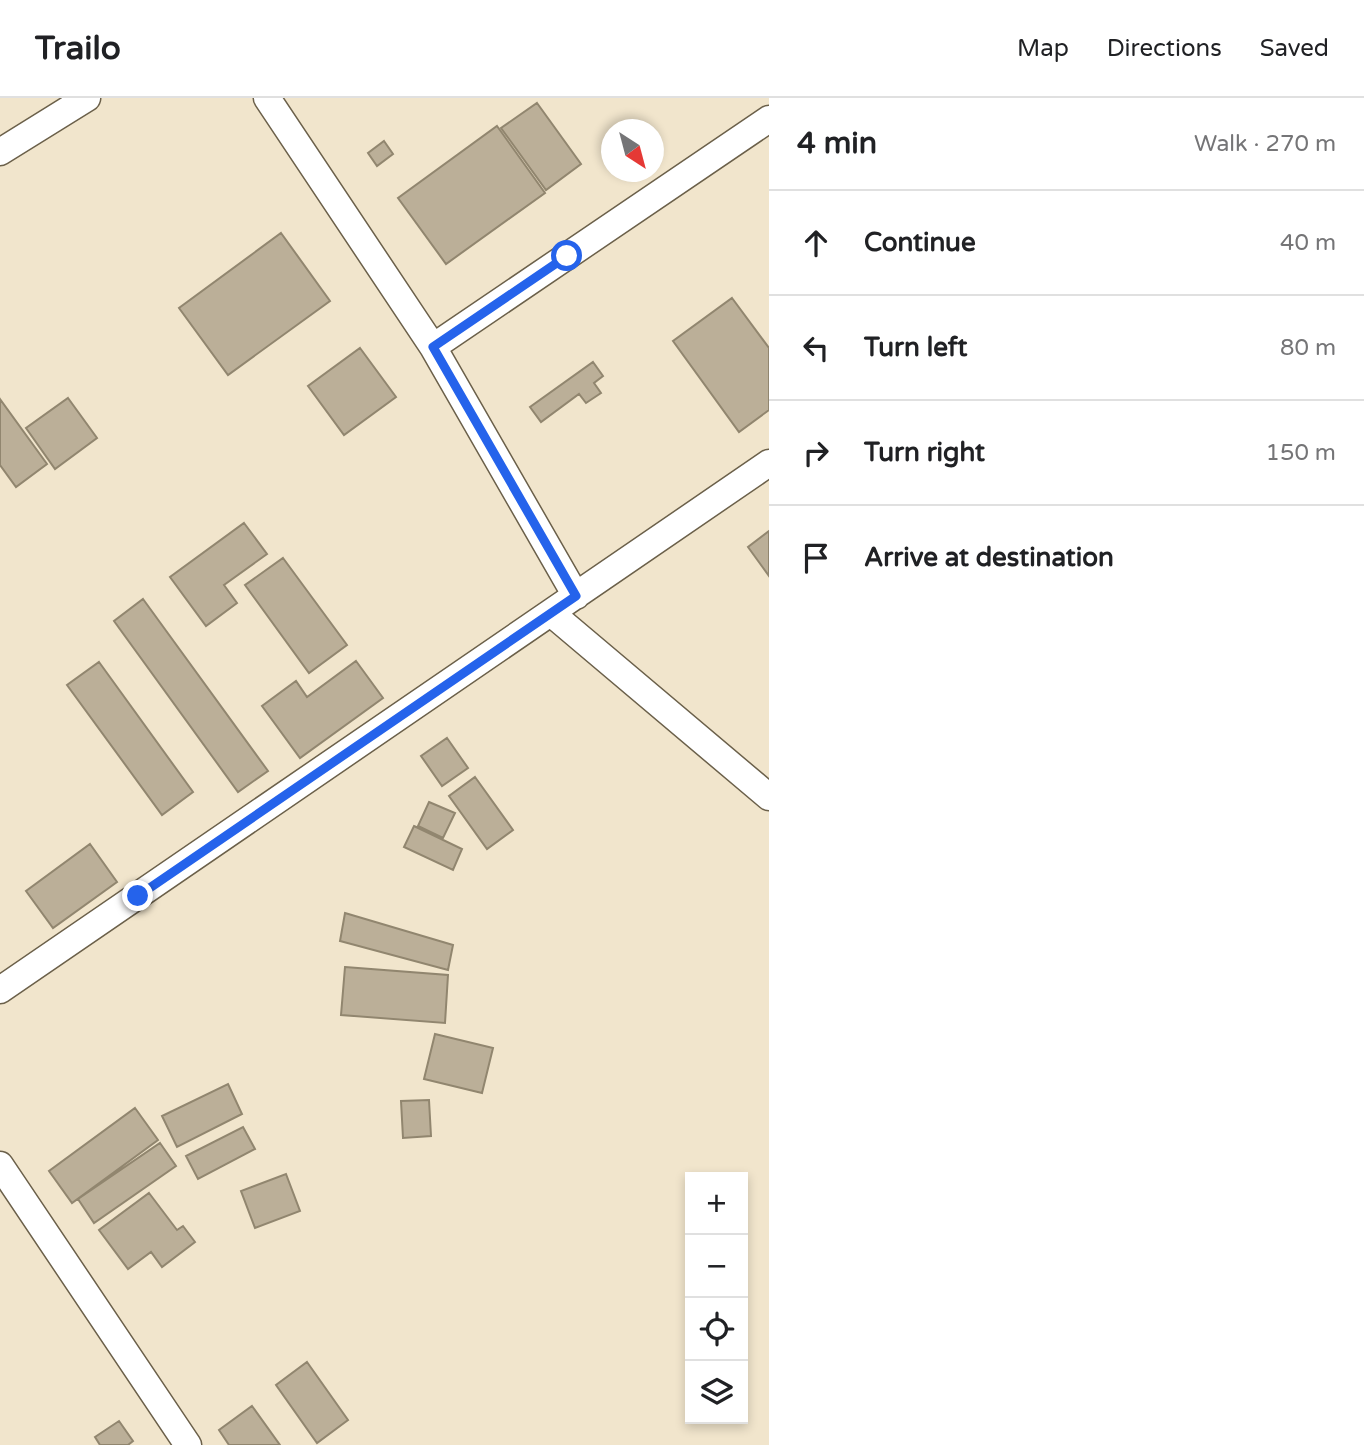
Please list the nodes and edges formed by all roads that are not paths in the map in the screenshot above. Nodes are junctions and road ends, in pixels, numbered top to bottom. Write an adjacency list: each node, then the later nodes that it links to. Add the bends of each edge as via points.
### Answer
1 (87, 98): 4 (street)
2 (267, 98): 5 (street)
3 (769, 119): 5 (street)
4 (0, 152)
5 (433, 347): 7 (street)
6 (769, 463): 7 (street)
7 (576, 596): 8 (street)
8 (551, 613): 9 (street); 10 (street)
9 (769, 797)
10 (0, 990)
11 (0, 1165): 12 (street)
12 (188, 1445)

